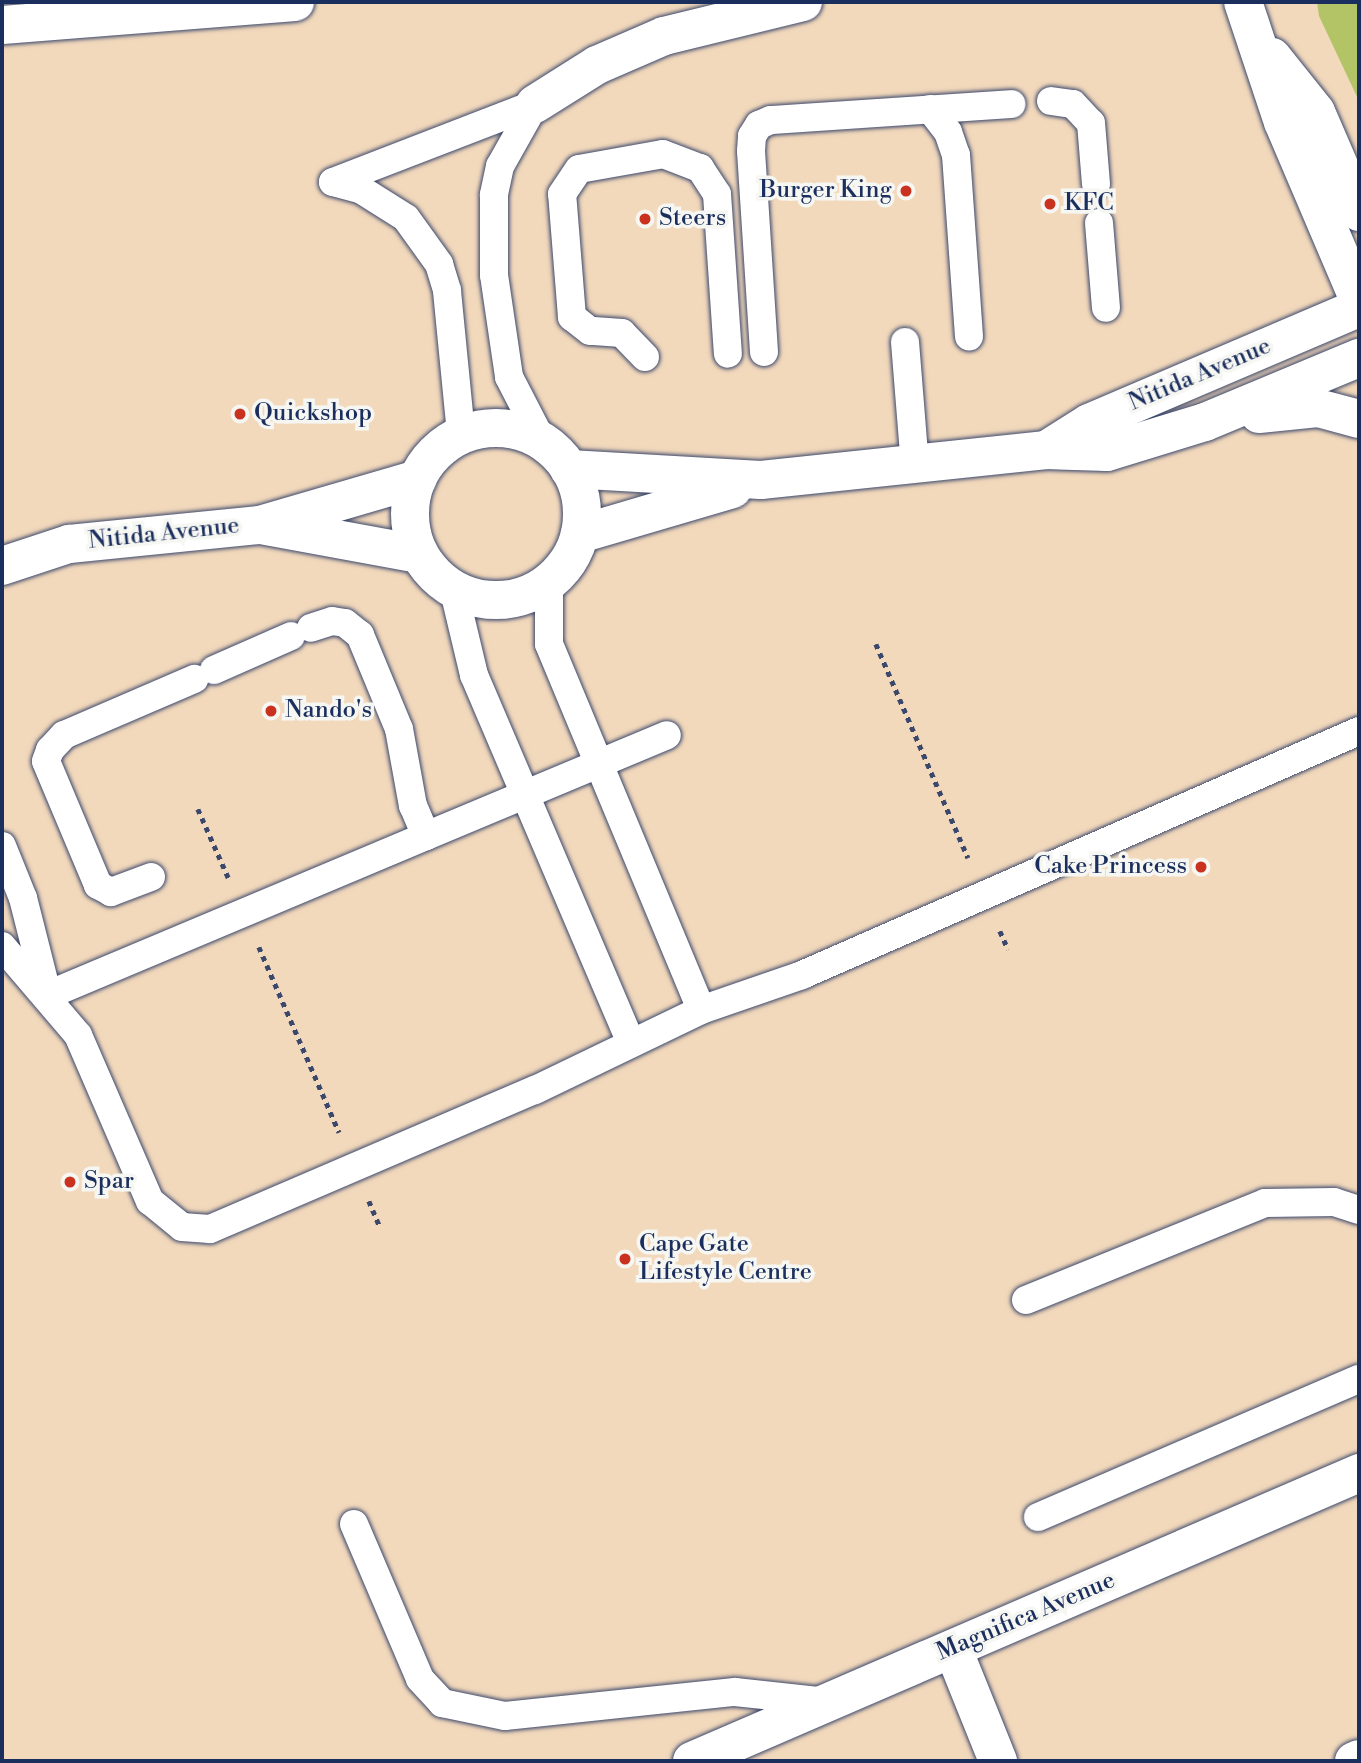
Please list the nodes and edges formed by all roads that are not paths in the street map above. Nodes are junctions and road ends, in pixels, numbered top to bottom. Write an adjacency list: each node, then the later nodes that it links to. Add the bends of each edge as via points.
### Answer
1 (295, 2): 4 (street)
2 (803, 2): 7 (street, via 664,36 597,65)
3 (1243, 2): 5 (street)
4 (2, 25)
5 (1260, 41): 11 (street, via 1317,112); 13 (street, via 1283,122)
6 (1051, 102): 10 (lane, via 1073,104 1091,123)
7 (535, 104): 24 (lane, via 334,182 360,189 407,218 439,264 447,291); 25 (lane, via 500,166 494,195 494,275 509,377)
8 (1011, 104): 9 (lane)
9 (930, 109): 16 (lane, via 948,132 956,155); 18 (lane, via 771,120 759,125 751,151)
10 (1097, 184)
11 (1359, 212)
12 (1099, 223): 14 (lane)
13 (1359, 300)
14 (1106, 308)
15 (1359, 308): 26 (street, Nitida Avenue, via 1089,423)
16 (969, 337)
17 (905, 342): 27 (lane)
18 (764, 352)
19 (728, 354): 20 (lane, via 717,194 700,168 663,154 579,169 562,194 572,317 590,331 622,333)
20 (645, 357)
21 (1359, 358): 23 (street, Nitida Avenue)
22 (1359, 419): 23 (street, Nitida Avenue, via 1336,410 1309,408)
23 (1205, 422): 26 (street, Nitida Avenue, via 1143,445 1107,452)
24 (461, 434): 25 (street, via 501,428); 29 (street, via 435,452)
25 (542, 441): 28 (street)
26 (1046, 450): 27 (street, Nitida Avenue)
27 (915, 466): 30 (street, Nitida Avenue)
28 (569, 468): 30 (street, Nitida Avenue); 32 (street, via 579,489)
29 (416, 479): 31 (street, Nitida Avenue); 35 (street, via 410,517)
30 (761, 480): 32 (street, Nitida Avenue)
31 (260, 525): 34 (street, Nitida Avenue); 35 (street, Nitida Avenue)
32 (580, 534): 37 (street, via 568,562)
33 (2, 536): 34 (street, Nitida Avenue)
34 (69, 544): 36 (street, Nitida Avenue)
35 (419, 554): 38 (street)
36 (2, 566)
37 (549, 583): 38 (street, via 513,600 474,598); 41 (lane, via 549,644)
38 (454, 591): 42 (lane, via 474,675)
39 (1359, 732): 49 (lane, via 802,975)
40 (667, 735): 41 (lane)
41 (597, 764): 42 (lane); 49 (lane)
42 (524, 796): 43 (lane); 50 (lane)
43 (426, 836): 45 (lane, via 413,806 399,729 360,635 345,623 332,621 64,736 50,750 46,761 98,885 117,891); 48 (lane)
44 (2, 846): 46 (lane)
45 (150, 877)
46 (12, 903): 48 (lane)
47 (2, 946): 48 (lane)
48 (48, 995): 50 (lane, via 78,1035 159,1212 196,1229 231,1220 535,1090)
49 (701, 1010): 50 (lane)
50 (630, 1041)
51 (1359, 1210): 52 (lane, via 1334,1202 1265,1203)
52 (1026, 1300)
53 (1359, 1379): 55 (lane)
54 (1359, 1473): 57 (street, Magnifica Avenue)
55 (1038, 1517)
56 (354, 1524): 58 (lane, via 420,1679 442,1703 505,1716 735,1692)
57 (953, 1649): 58 (street, Magnifica Avenue); 61 (street)
58 (829, 1702): 60 (street, Magnifica Avenue)
59 (1359, 1759): 62 (street)
60 (692, 1761)
61 (998, 1761)
62 (1354, 1761)

